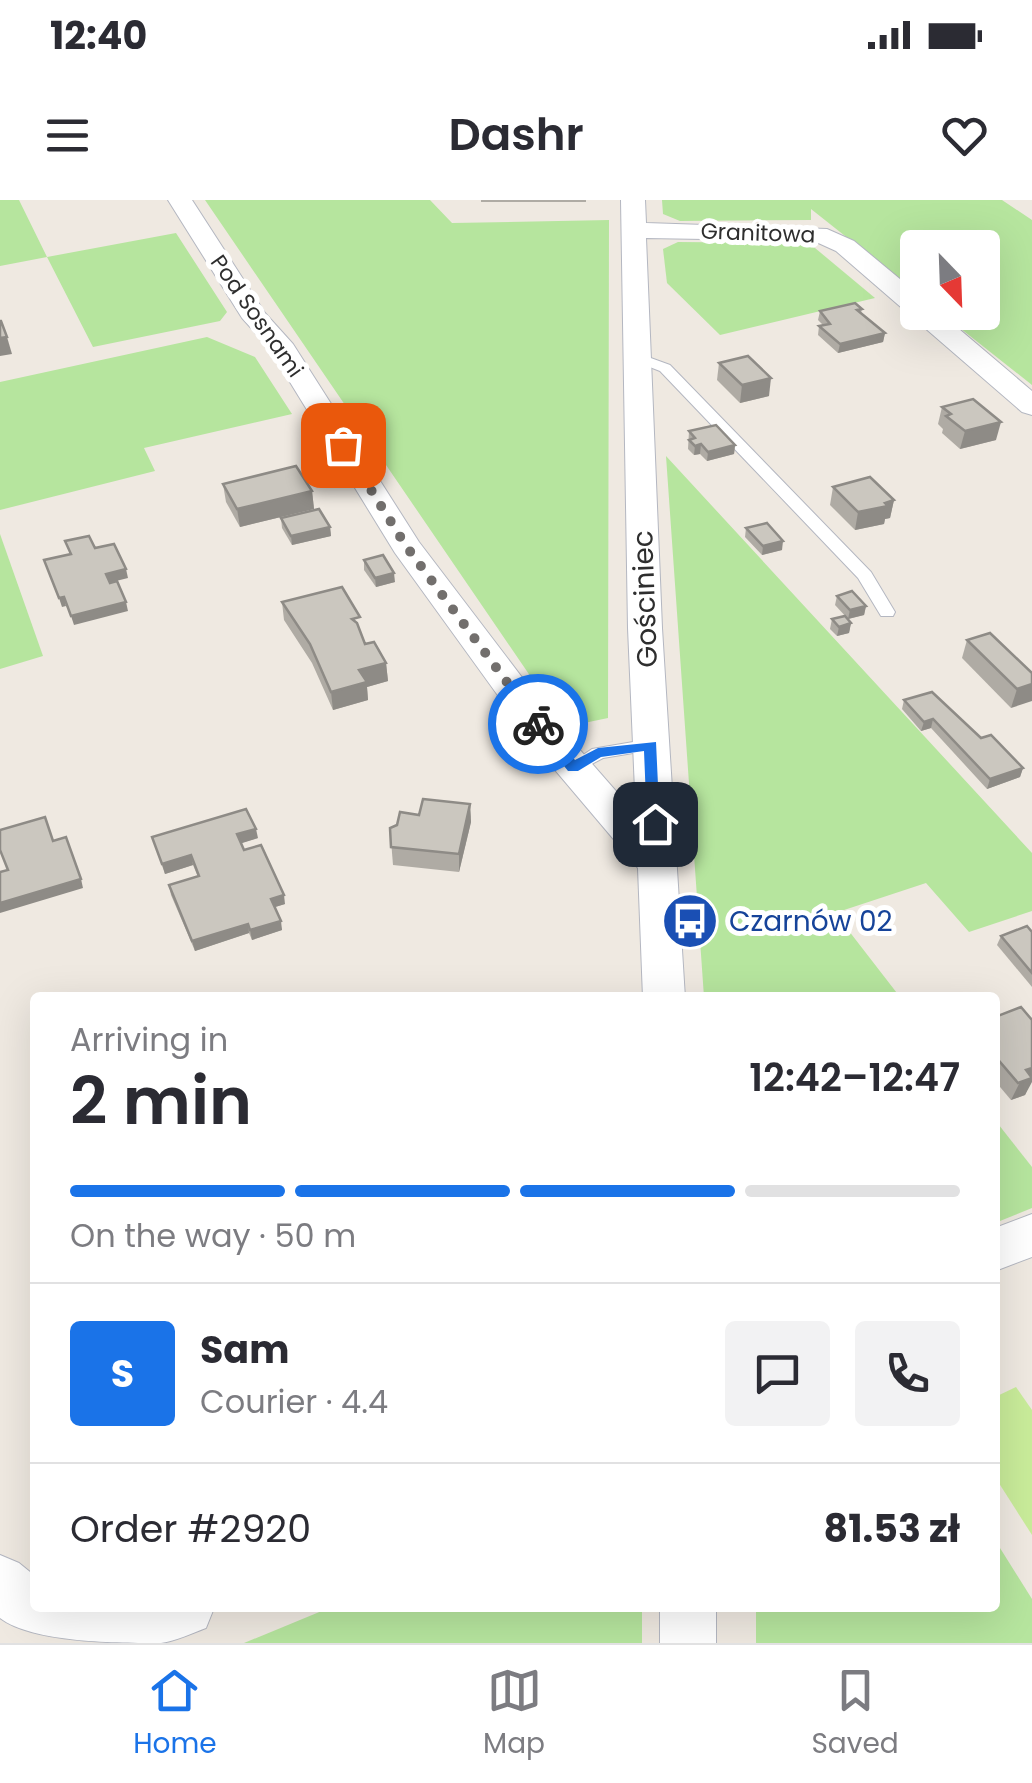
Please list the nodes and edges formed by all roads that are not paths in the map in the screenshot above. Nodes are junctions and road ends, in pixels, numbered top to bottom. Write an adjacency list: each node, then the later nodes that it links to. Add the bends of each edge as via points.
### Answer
1 (180, 200): 9 (street, Pod Sosnami, via 406,546)
2 (633, 215): 3 (street, Granitowa, via 818,234 845,246); 5 (street, Gościniec)
3 (900, 293)
4 (943, 330): 6 (street, Granitowa)
5 (637, 357): 7 (lane, via 679,382 866,576); 8 (street, Gościniec)
6 (1032, 406)
7 (887, 612)
8 (651, 745): 9 (lane, via 598,753); 10 (street, Gościniec)
9 (573, 768): 10 (street, Pod Sosnami)
10 (656, 864): 11 (street, Gościniec)
11 (664, 992)
12 (1032, 1235): 13 (street)
13 (1000, 1248)
14 (0, 1582): 15 (street)
15 (30, 1605)
16 (61, 1612): 17 (street, via 126,1626)
17 (173, 1612)
18 (688, 1612): 19 (street)
19 (688, 1643)

